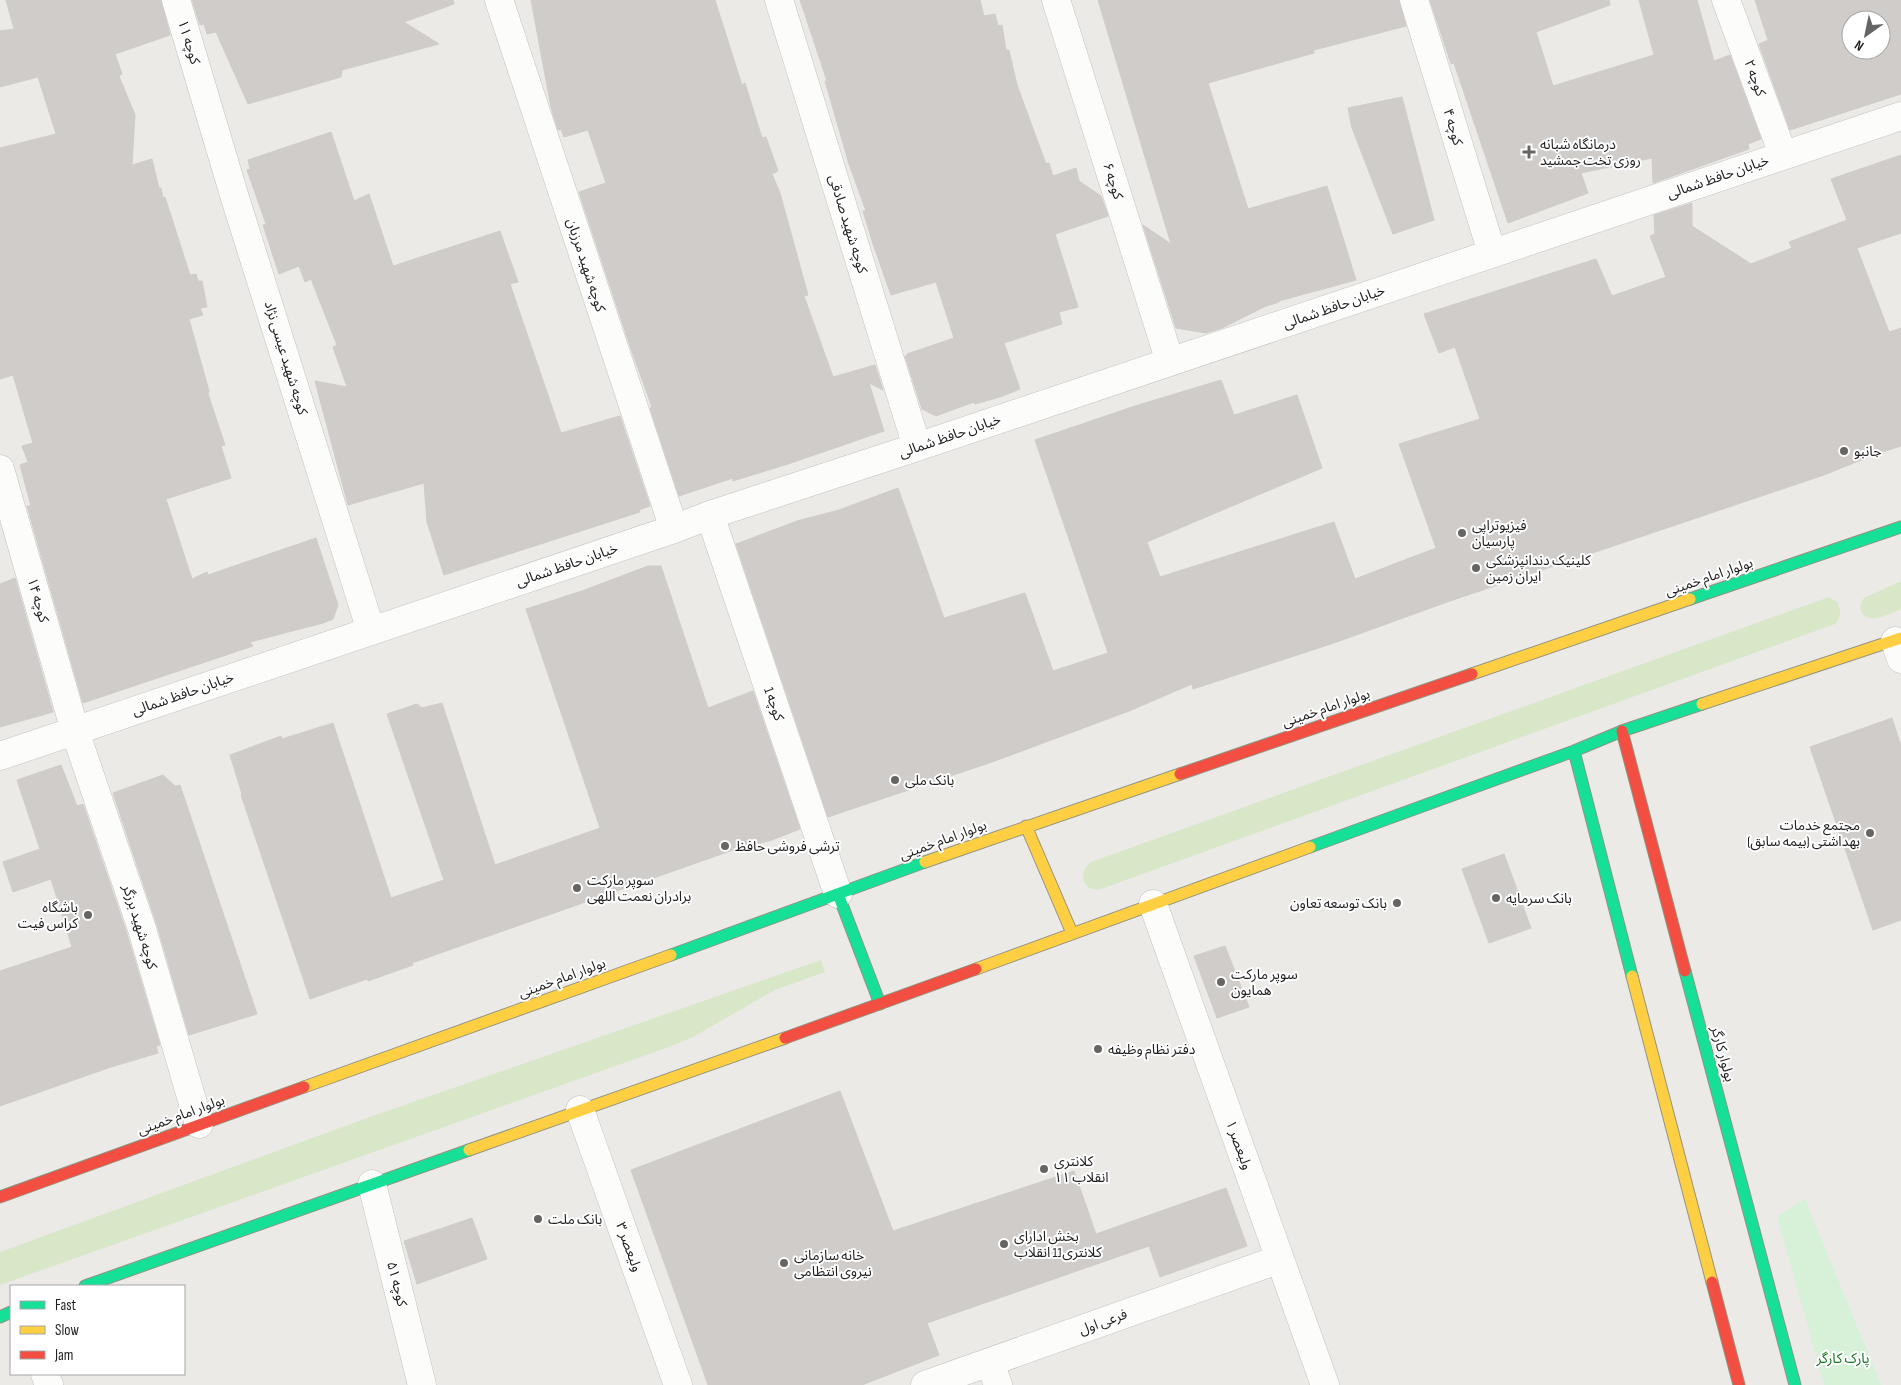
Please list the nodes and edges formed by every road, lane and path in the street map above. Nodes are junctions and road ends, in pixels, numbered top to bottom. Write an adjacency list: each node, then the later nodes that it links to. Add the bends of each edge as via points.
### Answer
1 (176, 0): 7 (street, کوچه ۱۱)
2 (499, 0): 16 (street, کوچه شهید مرزبان)
3 (779, 0): 12 (street, کوچه شهید صادقی)
4 (1056, 0): 11 (street, کوچه ۶)
5 (1414, 0): 10 (street, کوچه ۴)
6 (1726, 0): 9 (street, کوچه ۲)
7 (201, 85): 17 (street, کوچه شهید عیسی نژاد)
8 (1901, 116): 9 (street, خیابان حافظ شمالی)
9 (1783, 155): 10 (street, خیابان حافظ شمالی)
10 (1492, 253): 11 (street, خیابان حافظ شمالی)
11 (1170, 362): 12 (street, خیابان حافظ شمالی)
12 (917, 447): 14 (street, خیابان حافظ شمالی)
13 (0, 469): 19 (street, کوچه ۱۴)
14 (710, 515): 16 (street, خیابان حافظ شمالی); 24 (street, کوچه 1)
15 (1901, 527): 23 (main road, بولوار امام خمینی)
16 (674, 529): 17 (street, خیابان حافظ شمالی)
17 (371, 631): 19 (street, خیابان حافظ شمالی)
18 (1899, 646): 20 (main road)
19 (75, 731): 22 (street, خیابان حافظ شمالی); 29 (street, کوچه شهید برزگر, via 142,929)
20 (1622, 731): 21 (main road); 40 (main road, بولوار کارگر)
21 (1574, 751): 25 (main road); 39 (main road)
22 (0, 756)
23 (1026, 826): 24 (main road, بولوار امام خمینی); 26 (main road)
24 (838, 894): 27 (main road); 29 (main road, بولوار امام خمینی)
25 (1153, 904): 26 (main road); 32 (street, ولیعصر ۱)
26 (1072, 933): 27 (main road)
27 (880, 1004): 28 (main road)
28 (580, 1110): 30 (main road); 36 (street, ولیعصر ۳)
29 (199, 1124): 31 (main road, بولوار امام خمینی)
30 (372, 1184): 33 (main road); 35 (street, کوچه ۵۱)
31 (0, 1197)
32 (1280, 1259): 34 (street, فرعی اول); 38 (street, ولیعصر ۱)
33 (88, 1285)
34 (994, 1374): 37 (street, فرعی اول)
35 (422, 1385)
36 (678, 1385)
37 (925, 1385)
38 (1325, 1385)
39 (1739, 1385)
40 (1795, 1385)

